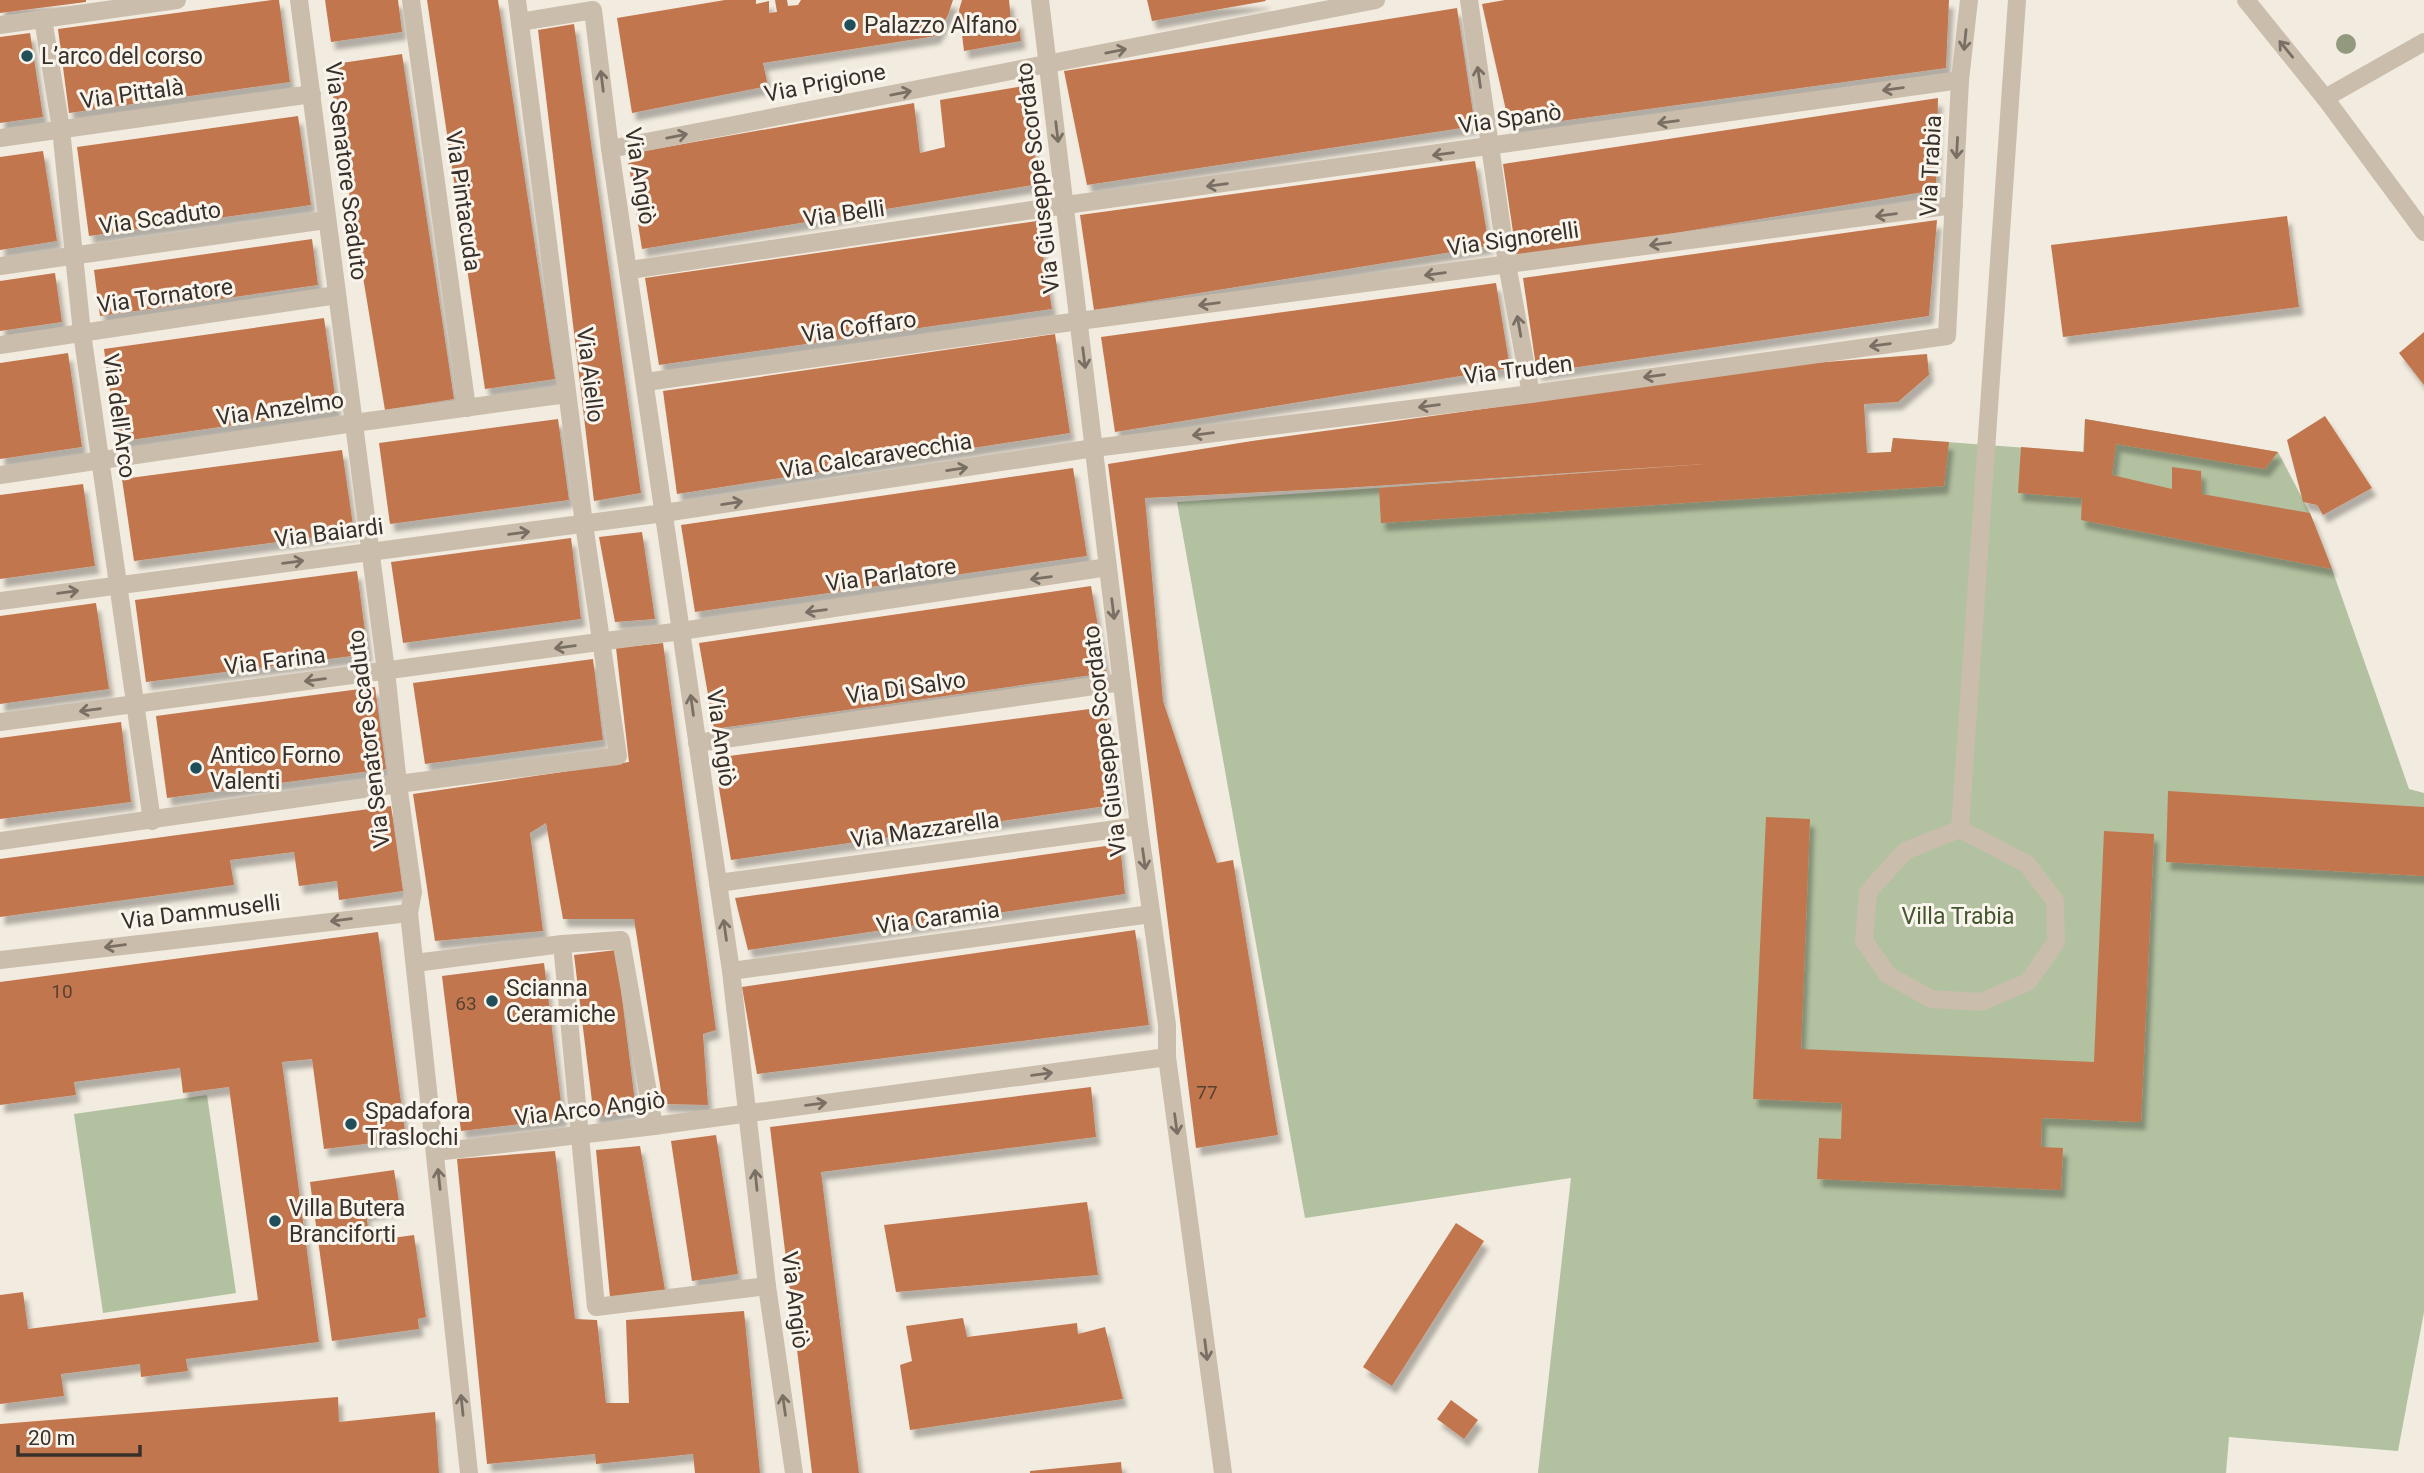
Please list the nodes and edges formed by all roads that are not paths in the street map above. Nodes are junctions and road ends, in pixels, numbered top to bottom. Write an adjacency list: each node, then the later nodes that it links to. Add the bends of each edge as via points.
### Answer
1 (177, 0): 11 (street)
2 (299, 0): 17 (street, Via Senatore Scaduto)
3 (411, 0): 39 (street, Via Pintacuda)
4 (517, 0): 12 (street, Via Aiello)
5 (1040, 0): 15 (street, Via Giuseppe Scordato)
6 (1376, 0): 15 (street, Via Prigione, one-way to 6)
7 (1469, 0): 21 (street, one-way to 7)
8 (1969, 0): 16 (street, Via Trabia, one-way to 16)
9 (2017, 0): 60 (street)
10 (2246, 0): 18 (street, one-way to 10)
11 (43, 19): 13 (street); 19 (street, Via dell'Arco)
12 (520, 22): 22 (street, Via Angiò, one-way to 12, via 593,10); 37 (street, Via Aiello)
13 (0, 25)
14 (2424, 42): 18 (street)
15 (1049, 65): 22 (street, Via Prigione, one-way to 15); 23 (street, Via Giuseppe Scordato, one-way to 23)
16 (1961, 79): 21 (street, Via Spanò, one-way to 21); 24 (street, Via Trabia, one-way to 24)
17 (312, 94): 19 (street, Via Pittalà); 25 (street, Via Senatore Scaduto)
18 (2325, 99): 26 (street)
19 (61, 129): 20 (street, Via Pittalà); 27 (street, Via dell'Arco)
20 (0, 138)
21 (1489, 147): 23 (street, Via Spanò, one-way to 23); 28 (street)
22 (610, 149): 30 (street, Via Angiò)
23 (1066, 205): 30 (street, Via Belli); 32 (street, Via Giuseppe Scordato)
24 (1954, 205): 28 (street, Via Signorelli, one-way to 28); 34 (street, Via Trabia)
25 (326, 220): 27 (street, Via Scaduto); 31 (street, Via Senatore Scaduto)
26 (2424, 232)
27 (74, 255): 29 (street, Via Scaduto); 33 (street, Via dell'Arco)
28 (1507, 264): 32 (street, Via Signorelli, one-way to 32); 38 (street, one-way to 28)
29 (0, 266)
30 (629, 270): 36 (street, Via Angiò)
31 (337, 295): 33 (street, Via Tornatore); 40 (street, Via Senatore Scaduto)
32 (1079, 321): 36 (street, Via Coffaro); 41 (street, Via Giuseppe Scordato, one-way to 41)
33 (82, 333): 35 (street, Via Tornatore); 42 (street, Via dell'Arco)
34 (1947, 336): 38 (street, Via Truden, one-way to 38)
35 (0, 345)
36 (646, 382): 44 (street, Via Angiò)
37 (568, 394): 39 (street, Via Anzelmo); 45 (street, Via Aiello)
38 (1531, 394): 41 (street, Via Truden, one-way to 41)
39 (467, 408): 40 (street, Via Anzelmo)
40 (354, 423): 42 (street, Via Anzelmo); 46 (street, Via Senatore Scaduto)
41 (1094, 448): 44 (street, Via Calcaravecchia, one-way to 41); 47 (street, Via Giuseppe Scordato)
42 (101, 459): 43 (street, Via Anzelmo); 48 (street, Via dell'Arco)
43 (0, 475)
44 (664, 513): 45 (street, Via Baiardi); 50 (street, Via Angiò)
45 (583, 524): 46 (street, Via Baiardi, one-way to 45); 51 (street, Via Aiello)
46 (371, 552): 48 (street, Via Baiardi, one-way to 46); 52 (street, Via Senatore Scaduto)
47 (1108, 568): 50 (street, Via Parlatore, one-way to 50); 53 (street, Via Giuseppe Scordato, one-way to 53)
48 (118, 584): 49 (street, Via Baiardi, one-way to 48); 54 (street, Via dell'Arco)
49 (0, 601)
50 (681, 631): 51 (street, Via Farina); 56 (street, Via Angiò, one-way to 50)
51 (603, 642): 52 (street, Via Farina, one-way to 52); 57 (street, Via Aiello, via 618,756)
52 (386, 671): 54 (street, Via Farina, one-way to 54); 57 (street, Via Senatore Scaduto)
53 (1122, 682): 56 (street, Via Di Salvo); 59 (street, Via Giuseppe Scordato)
54 (135, 704): 55 (street, Via Farina, one-way to 55); 58 (street, Via dell'Arco)
55 (0, 722)
56 (698, 743): 62 (street, Via Angiò)
57 (398, 784): 58 (street); 63 (street, Via Senatore Scaduto, via 413,892)
58 (152, 821): 61 (street)
59 (1139, 826): 62 (street, Via Mazzarella); 64 (street, Via Giuseppe Scordato, one-way to 64)
60 (1960, 829): 60 (street, via 2027,864 2055,901 2056,942 2028,982 1981,1002 1931,999 1888,975 1864,941 1868,892 1905,851)
61 (0, 841)
62 (718, 883): 68 (street, Via Angiò, one-way to 62)
63 (409, 913): 66 (street, Via Dammuselli, one-way to 66); 67 (street, Via Senatore Scaduto)
64 (1151, 914): 68 (street, Via Caramia); 69 (street, Via Giuseppe Scordato, via 1167,1025)
65 (562, 944): 67 (street); 71 (street, via 621,940); 72 (street)
66 (0, 960)
67 (415, 963): 73 (street, Via Senatore Scaduto)
68 (731, 971): 70 (street, Via Angiò)
69 (1167, 1057): 70 (street, one-way to 69); 77 (street, Via Giuseppe Scordato, one-way to 77)
70 (749, 1114): 71 (street, Via Arco Angiò); 74 (street, Via Angiò, one-way to 70)
71 (654, 1126): 72 (street, Via Arco Angiò)
72 (579, 1135): 73 (street, Via Arco Angiò); 74 (street, via 596,1307)
73 (436, 1152): 75 (street, Via Senatore Scaduto, one-way to 73)
74 (767, 1286): 76 (street, Via Angiò, one-way to 74)
75 (469, 1473)
76 (793, 1473)
77 (1223, 1473)

